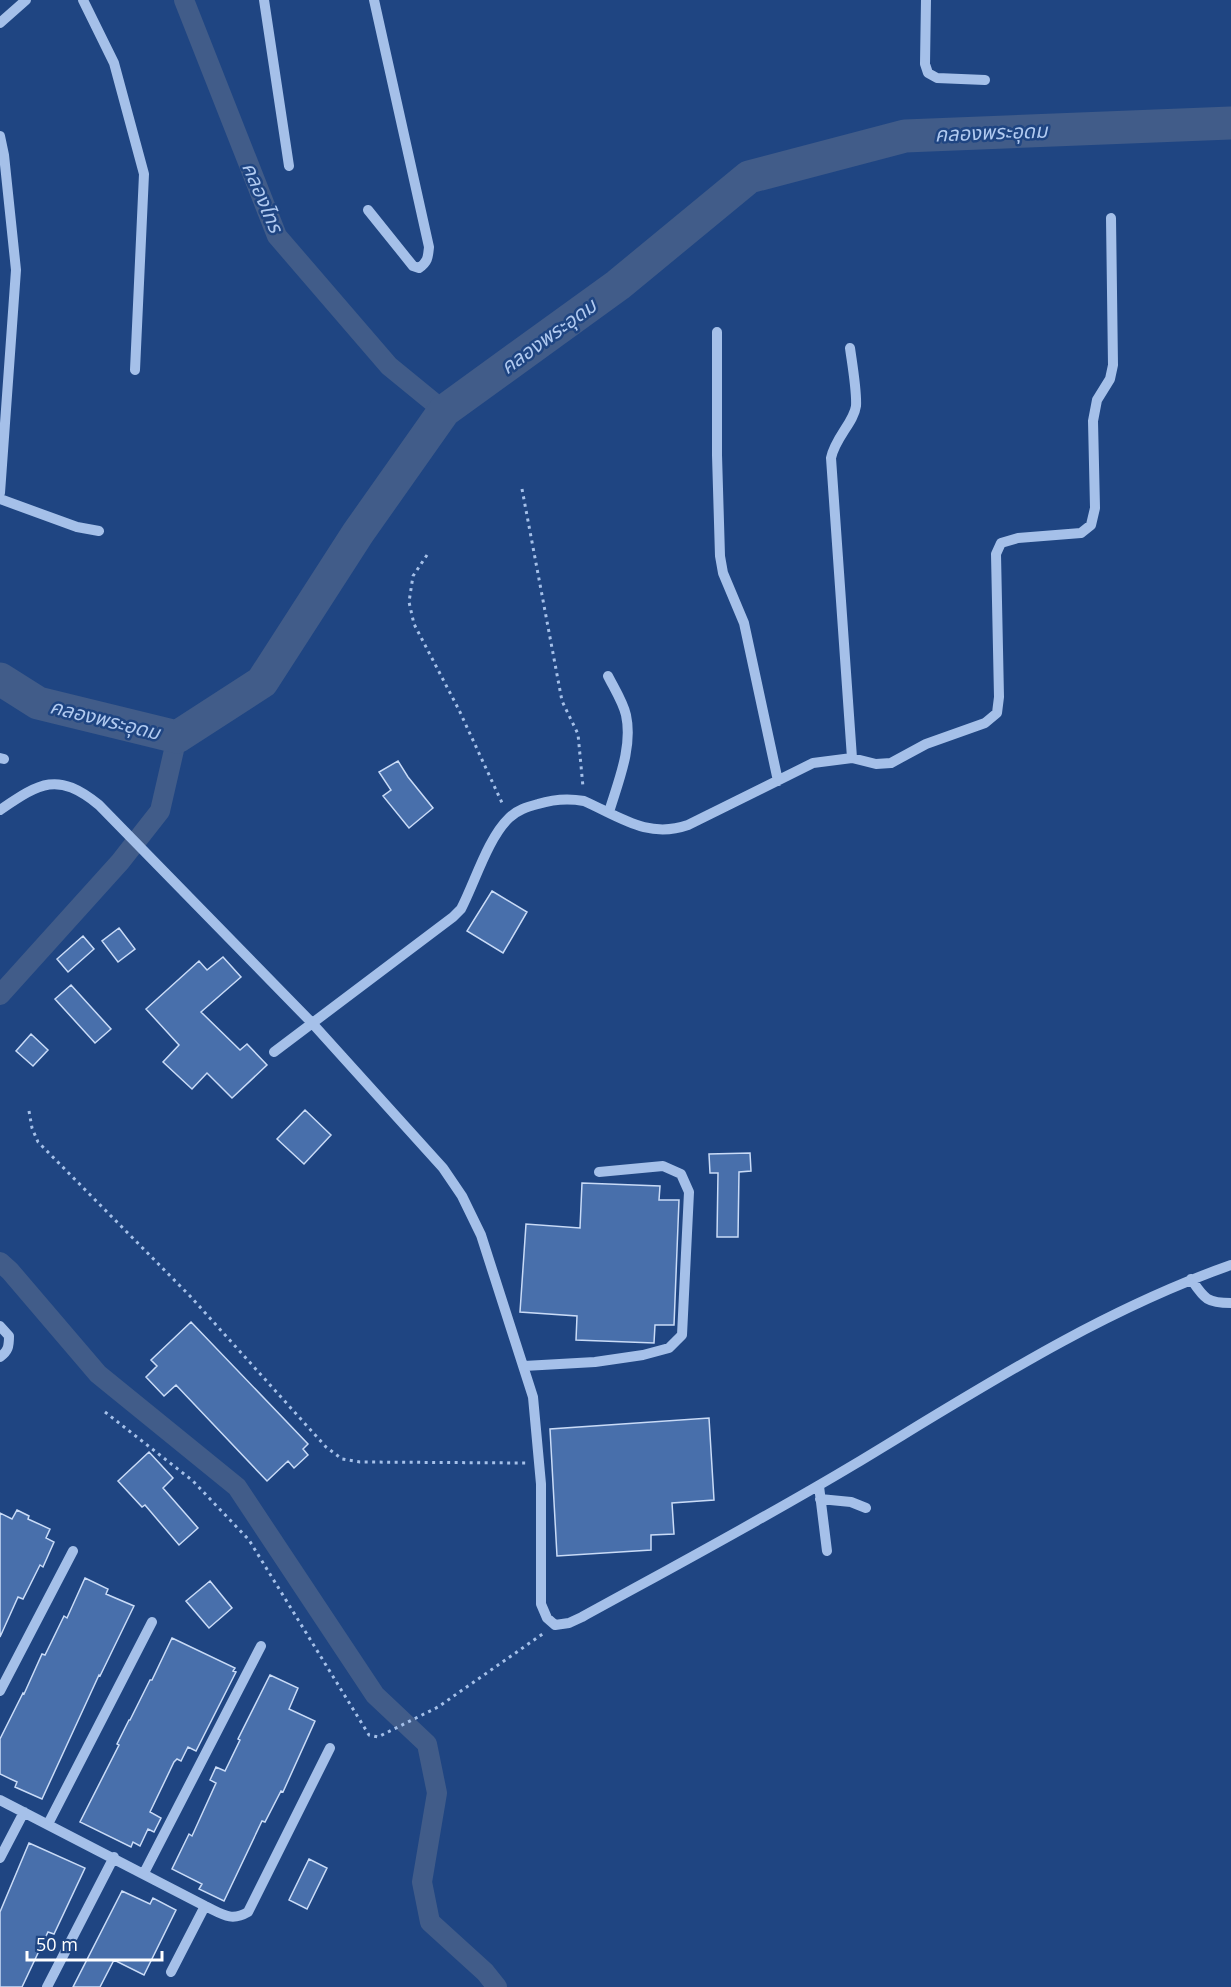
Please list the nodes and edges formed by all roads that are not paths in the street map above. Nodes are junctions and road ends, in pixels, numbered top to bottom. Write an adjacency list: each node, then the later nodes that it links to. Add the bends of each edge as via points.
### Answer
1 (26, 0): 6 (street)
2 (83, 0): 14 (street, via 114,63 144,174)
3 (264, 0): 9 (street)
4 (374, 0): 10 (street, via 429,247 425,263 419,268 412,266)
5 (926, 0): 7 (street, via 928,73 937,78)
6 (0, 23)
7 (985, 80)
8 (0, 136): 15 (street, via 16,270)
9 (290, 166)
10 (368, 210)
11 (1111, 218): 19 (street, via 1113,365 1110,379 1097,400 1093,421 1095,508 1091,525 1081,533 1001,543 996,554 997,713 985,723 926,744 891,764)
12 (717, 332): 20 (street, via 720,556 744,623)
13 (850, 348): 19 (street, via 856,406 831,458)
14 (135, 370)
15 (0, 493)
16 (0, 499): 17 (street)
17 (99, 531)
18 (608, 676): 22 (street, via 626,713 628,732)
19 (852, 758): 20 (street, via 813,763)
20 (778, 781): 22 (street, via 672,830 646,829)
21 (0, 810): 23 (street, via 32,788 49,783 88,796)
22 (609, 812): 23 (street, via 584,801 553,800 522,808 509,817 461,909)
23 (312, 1023): 24 (street); 31 (street, via 443,1168 462,1196 481,1235)
24 (274, 1052)
25 (599, 1172): 31 (street, via 663,1166 681,1174 689,1192 682,1335 669,1348 643,1355)
26 (1231, 1265): 27 (street)
27 (1191, 1279): 28 (street, via 1207,1299); 32 (street, via 1029,1360)
28 (1231, 1303)
29 (0, 1326): 30 (street, via 9,1336 9,1344)
30 (0, 1358)
31 (524, 1366): 32 (street, via 533,1397 539,1463 541,1604 555,1625 576,1620)
32 (819, 1486): 33 (street)
33 (820, 1499): 34 (street, via 851,1502); 36 (street)
34 (866, 1508)
35 (73, 1551): 39 (street)
36 (827, 1551)
37 (152, 1622): 43 (street)
38 (261, 1646): 46 (street)
39 (0, 1691)
40 (330, 1748): 47 (street, via 248,1912 228,1917)
41 (0, 1800): 42 (street)
42 (24, 1812): 43 (street); 45 (street)
43 (48, 1824): 44 (street)
44 (114, 1857): 46 (street); 49 (street)
45 (0, 1858)
46 (144, 1873): 47 (street)
47 (205, 1906): 48 (street)
48 (171, 1972)
49 (47, 1987)

